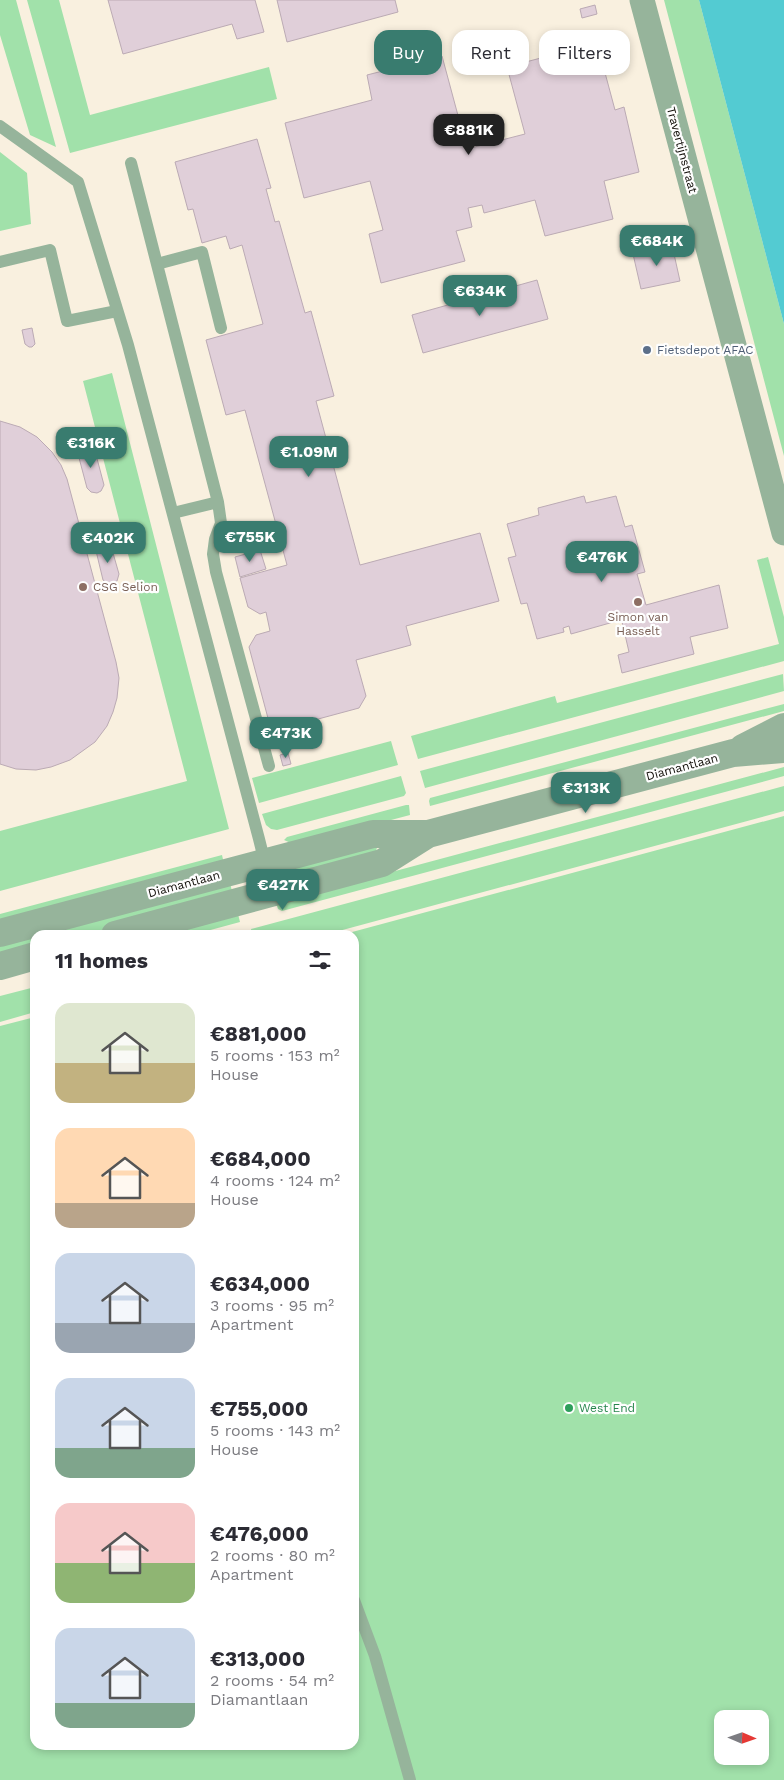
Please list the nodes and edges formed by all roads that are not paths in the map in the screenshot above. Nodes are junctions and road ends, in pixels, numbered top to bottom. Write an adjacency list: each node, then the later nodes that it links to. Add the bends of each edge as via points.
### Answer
1 (642, 0): 10 (street, Travertijnstraat)
2 (0, 126): 6 (lane, via 78,182)
3 (131, 163): 5 (lane)
4 (0, 262): 6 (lane, via 50,250 67,321)
5 (157, 264): 7 (lane, via 202,252); 8 (lane)
6 (117, 311): 9 (lane)
7 (221, 328)
8 (218, 502): 9 (lane); 14 (lane, via 221,523 213,554 216,572)
9 (173, 513): 16 (lane)
10 (784, 533)
11 (784, 727): 13 (street, Diamantlaan)
12 (784, 749): 13 (street, Diamantlaan)
13 (733, 753): 15 (street, Diamantlaan)
14 (269, 766)
15 (428, 834): 16 (street, Diamantlaan, via 373,834); 17 (street, Diamantlaan, via 382,863)
16 (265, 863): 17 (lane); 19 (street, Diamantlaan)
17 (269, 893): 18 (street, Diamantlaan)
18 (133, 930)
19 (0, 934)
20 (30, 957): 21 (street)
21 (0, 966)
22 (359, 1613): 23 (lane, via 375,1656)
23 (410, 1780)

